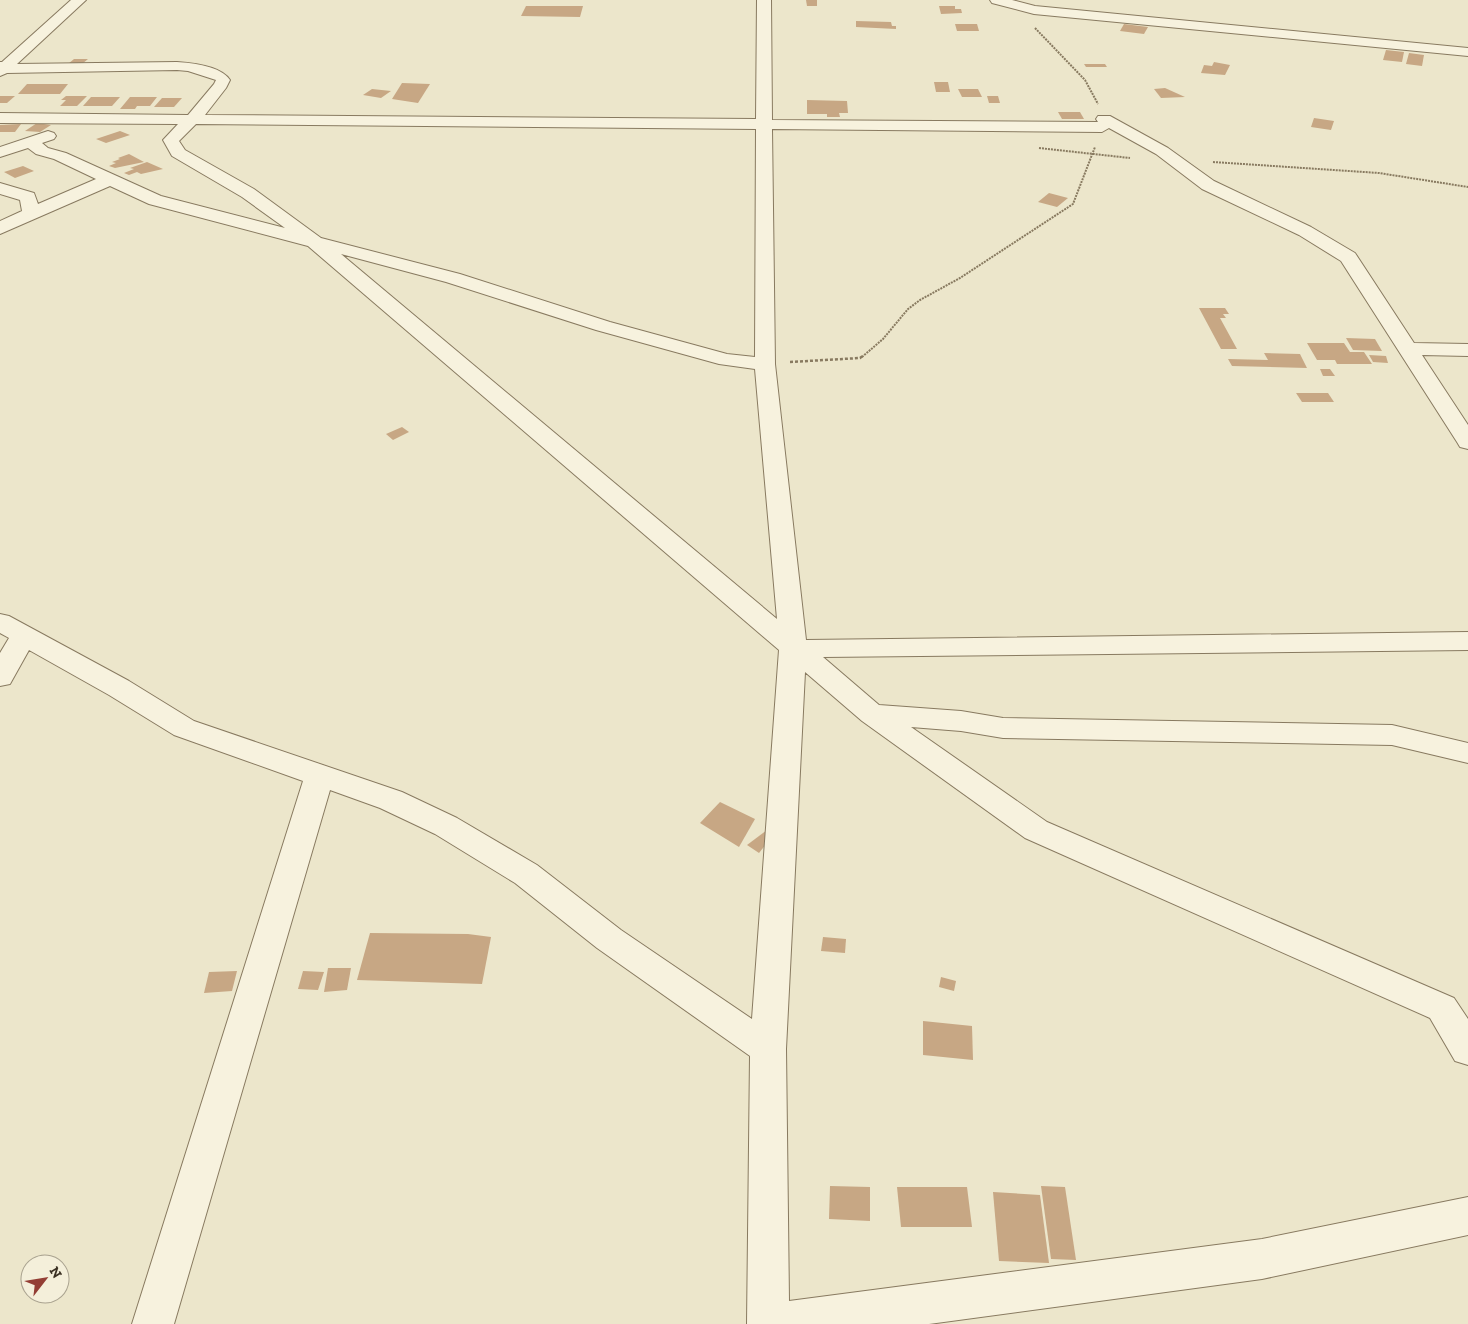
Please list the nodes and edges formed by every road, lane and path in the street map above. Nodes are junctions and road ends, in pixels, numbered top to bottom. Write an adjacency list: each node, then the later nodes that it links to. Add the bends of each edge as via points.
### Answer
1 (80, 0): 6 (street)
2 (764, 0): 11 (street)
3 (997, 0): 4 (street)
4 (1011, 5): 5 (street); 10 (path, via 1085,80)
5 (1468, 52)
6 (2, 69): 9 (street, via 177,66 221,78 221,85)
7 (0, 118): 8 (street)
8 (100, 118): 9 (street); 12 (street)
9 (193, 119): 11 (street); 22 (street, via 171,140 178,153 248,193)
10 (1103, 123): 11 (street); 15 (path); 16 (street)
11 (764, 124): 25 (street)
12 (31, 142): 14 (street); 17 (street, via 42,150)
13 (1035, 148): 15 (path)
14 (0, 152)
15 (1092, 154): 16 (path); 25 (path, via 1076,198 1066,210 920,300 860,358)
16 (1176, 160): 18 (path, via 1379,173); 23 (street, via 1208,185 1305,231 1348,257)
17 (111, 179): 20 (street); 22 (street, via 155,200)
18 (1468, 187)
19 (0, 188): 20 (street, via 28,197)
20 (31, 214): 21 (street)
21 (0, 229)
22 (315, 242): 25 (street, via 453,278 603,326 726,360); 29 (street)
23 (1408, 349): 24 (street); 26 (street)
24 (1468, 350)
25 (766, 364): 29 (street)
26 (1468, 442)
27 (12, 628): 30 (street); 33 (street, via 184,728)
28 (1468, 641): 29 (street)
29 (793, 649): 31 (street); 34 (street)
30 (0, 677)
31 (872, 714): 32 (street, via 1003,728 1392,735); 35 (street, via 1036,830 1442,1008)
32 (1468, 753)
33 (320, 775): 34 (street, via 391,800 446,826 518,869 608,939); 37 (street)
34 (768, 1048): 38 (street)
35 (1468, 1050)
36 (1468, 1216): 39 (street, via 1262,1259)
37 (153, 1324)
38 (768, 1324)
39 (775, 1324)

